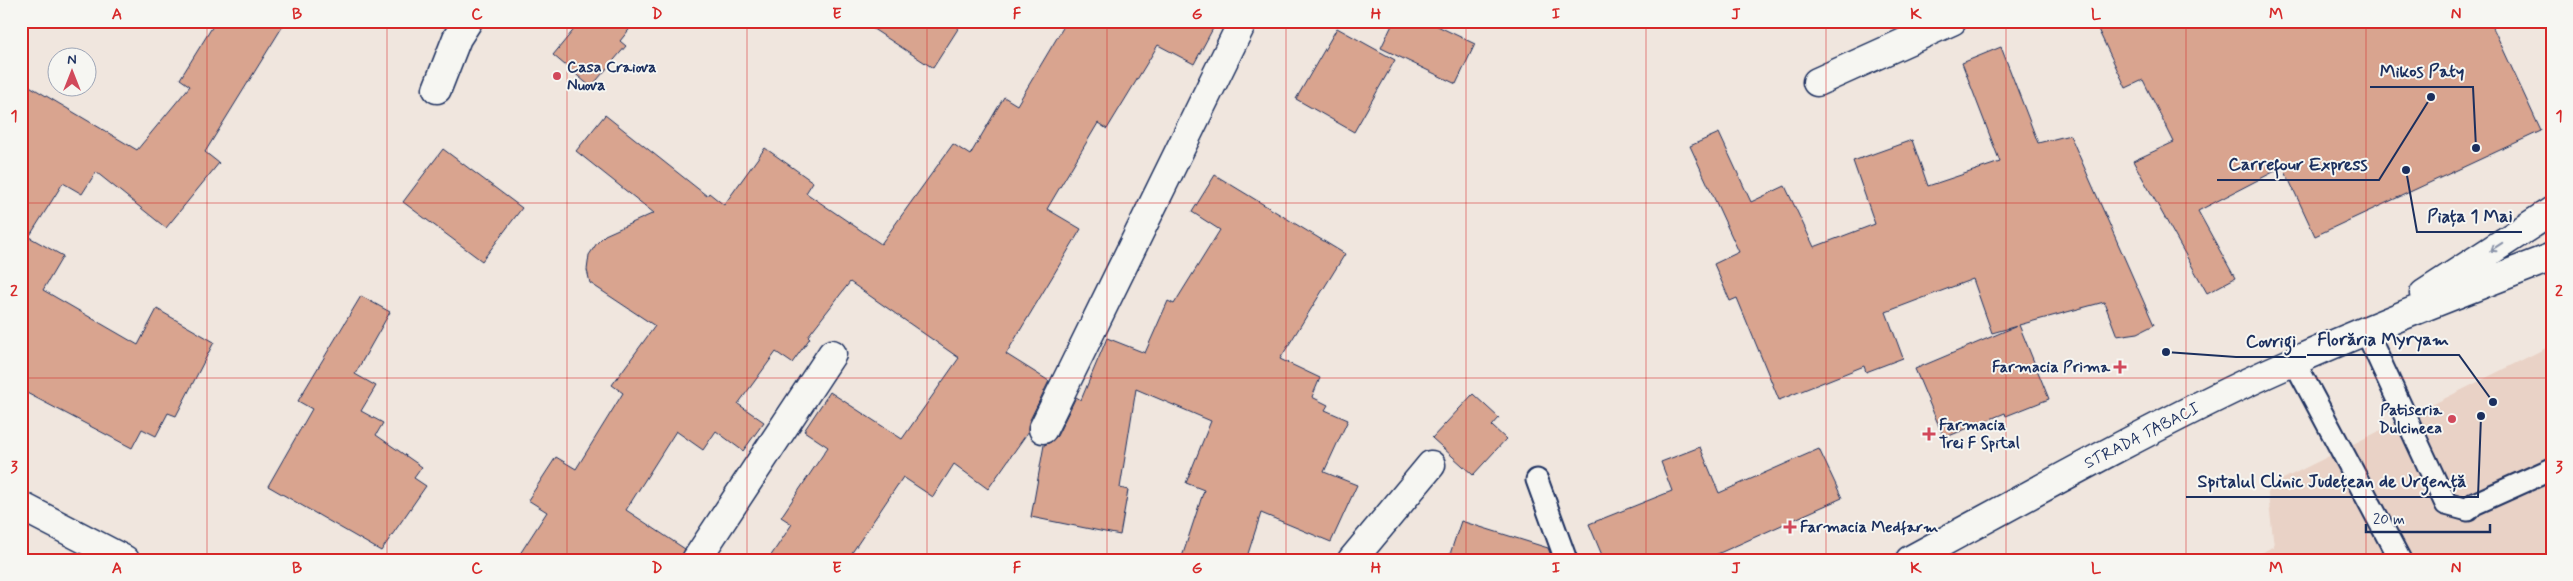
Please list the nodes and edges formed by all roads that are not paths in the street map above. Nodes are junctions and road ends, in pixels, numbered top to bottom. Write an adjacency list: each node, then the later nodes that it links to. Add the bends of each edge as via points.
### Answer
1 (468, 21): 5 (street, via 457,38)
2 (1242, 21): 11 (street)
3 (1952, 21): 4 (street)
4 (1817, 82)
5 (437, 89)
6 (2552, 211): 8 (street, STRADA TABACI, one-way to 8)
7 (2552, 257): 8 (street, STRADA TABACI)
8 (2372, 326): 10 (street, STRADA TABACI); 13 (lane, via 2446,504 2468,510 2474,504)
9 (832, 354): 17 (street)
10 (2294, 361): 20 (street, STRADA TABACI, via 2139,436); 21 (lane)
11 (1044, 429)
12 (1431, 465): 18 (street)
13 (2552, 469)
14 (1538, 480): 19 (lane)
15 (21, 506): 16 (street)
16 (125, 560)
17 (696, 560)
18 (1352, 560)
19 (1566, 560)
20 (1910, 560)
21 (2400, 560)

